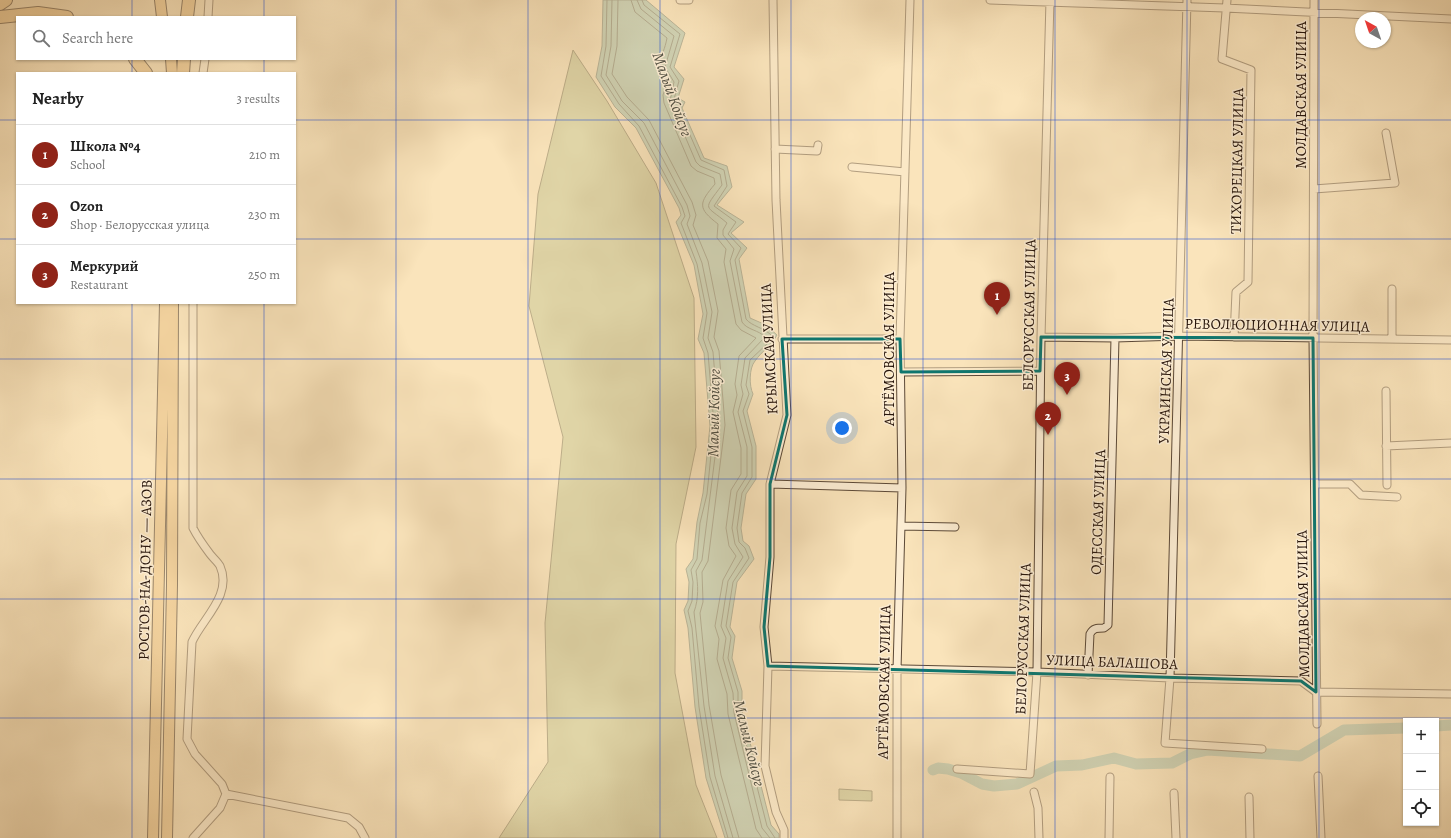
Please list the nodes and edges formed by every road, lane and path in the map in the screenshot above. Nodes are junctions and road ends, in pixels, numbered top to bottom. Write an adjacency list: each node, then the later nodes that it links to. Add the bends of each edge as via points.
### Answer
1 (6, 0): 16 (highway)
2 (160, 0): 20 (main road)
3 (165, 0): 21 (main road)
4 (189, 0): 22 (highway)
5 (209, 0): 23 (street)
6 (680, 0): 7 (street)
7 (689, 0)
8 (773, 0): 38 (street, КРЫМСКАЯ УЛИЦА)
9 (910, 0): 40 (street, АРТЁМОВСКАЯ УЛИЦА)
10 (990, 0): 13 (street)
11 (1227, 0): 17 (street, ТИХОРЕЦКАЯ УЛИЦА)
12 (1314, 0): 18 (street, МОЛДАВСКАЯ УЛИЦА)
13 (1050, 1): 14 (street); 47 (street, БЕЛОРУССКАЯ УЛИЦА)
14 (1084, 1): 15 (street)
15 (1187, 3): 17 (street); 46 (street, УКРАИНСКАЯ УЛИЦА)
16 (0, 4)
17 (1225, 8): 18 (street); 48 (street, ТИХОРЕЦКАЯ УЛИЦА, via 1222,60 1251,70 1248,282 1236,292)
18 (1314, 12): 25 (street); 41 (street, МОЛДАВСКАЯ УЛИЦА)
19 (60, 16): 24 (highway, via 38,13)
20 (162, 16)
21 (167, 16)
22 (187, 16)
23 (208, 16)
24 (0, 17)
25 (1451, 19)
26 (136, 60): 31 (highway)
27 (166, 60): 32 (main road)
28 (171, 60): 33 (main road)
29 (184, 60): 34 (highway)
30 (204, 60): 35 (street)
31 (145, 72)
32 (167, 72)
33 (172, 72)
34 (183, 72)
35 (203, 72)
36 (1386, 133): 41 (street, МОЛДАВСКАЯ УЛИЦА, via 1394,183)
37 (818, 145): 38 (street, via 818,151)
38 (775, 149): 51 (street, КРЫМСКАЯ УЛИЦА)
39 (852, 167): 40 (street)
40 (905, 172): 52 (street, АРТЁМОВСКАЯ УЛИЦА)
41 (1314, 189): 50 (street, МОЛДАВСКАЯ УЛИЦА)
42 (1392, 289): 53 (street)
43 (165, 304): 83 (main road, РОСТОВ-НА-ДОНУ — АЗОВ)
44 (173, 304): 84 (main road, РОСТОВ-НА-ДОНУ — АЗОВ, via 172,577)
45 (193, 304): 81 (street, via 193,528 199,540 220,566 223,578 216,606 197,630 192,642 187,739 195,754 222,784)
46 (1180, 336): 48 (street, РЕВОЛЮЦИОННАЯ УЛИЦА); 49 (street, РЕВОЛЮЦИОННАЯ УЛИЦА); 71 (street, УКРАИНСКАЯ УЛИЦА)
47 (1041, 337): 49 (street, РЕВОЛЮЦИОННАЯ УЛИЦА); 55 (street, БЕЛОРУССКАЯ УЛИЦА)
48 (1234, 337): 50 (street, РЕВОЛЮЦИОННАЯ УЛИЦА)
49 (1115, 338): 70 (street, ОДЕССКАЯ УЛИЦА, via 1108,625 1090,634)
50 (1313, 338): 53 (street, РЕВОЛЮЦИОННАЯ УЛИЦА); 61 (street, МОЛДАВСКАЯ УЛИЦА)
51 (782, 339): 52 (street); 60 (street, КРЫМСКАЯ УЛИЦА, via 787,415)
52 (900, 339): 56 (street, АРТЁМОВСКАЯ УЛИЦА)
53 (1392, 339): 54 (street, РЕВОЛЮЦИОННАЯ УЛИЦА)
54 (1451, 340)
55 (1040, 371): 56 (street); 69 (street, БЕЛОРУССКАЯ УЛИЦА)
56 (901, 372): 63 (street, АРТЁМОВСКАЯ УЛИЦА)
57 (1386, 391): 59 (street)
58 (1451, 443): 59 (street)
59 (1386, 446): 62 (street)
60 (770, 484): 63 (street); 67 (street, КРЫМСКАЯ УЛИЦА, via 770,557 764,627)
61 (1314, 484): 64 (street, via 1350,484 1361,495); 72 (street, МОЛДАВСКАЯ УЛИЦА)
62 (1387, 485)
63 (902, 488): 65 (street, АРТЁМОВСКАЯ УЛИЦА)
64 (1397, 497)
65 (901, 526): 66 (street); 68 (street, АРТЁМОВСКАЯ УЛИЦА)
66 (955, 527)
67 (768, 666): 68 (street, УЛИЦА БАЛАШОВА); 87 (street, КРЫМСКАЯ УЛИЦА, via 764,766 776,812 784,830)
68 (897, 670): 69 (street, УЛИЦА БАЛАШОВА); 88 (street, АРТЁМОВСКАЯ УЛИЦА)
69 (1037, 672): 70 (street, УЛИЦА БАЛАШОВА); 76 (street, БЕЛОРУССКАЯ УЛИЦА, via 1030,774)
70 (1088, 675): 71 (street, УЛИЦА БАЛАШОВА)
71 (1170, 678): 72 (street, УЛИЦА БАЛАШОВА, via 1301,681); 75 (street, УКРАИНСКАЯ УЛИЦА, via 1165,743)
72 (1316, 692): 73 (street); 74 (street, МОЛДАВСКАЯ УЛИЦА)
73 (1451, 694)
74 (1317, 724)
75 (1262, 749)
76 (957, 769)
77 (1318, 776): 93 (street)
78 (1110, 777): 90 (street)
79 (1034, 792): 89 (street, via 1038,808)
80 (1174, 793): 91 (street)
81 (226, 794): 85 (street, via 220,808); 86 (street, via 348,818 359,827)
82 (1248, 797): 92 (street)
83 (153, 838)
84 (167, 838)
85 (193, 838)
86 (365, 838)
87 (784, 838)
88 (897, 838)
89 (1039, 838)
90 (1109, 838)
91 (1176, 838)
92 (1250, 838)
93 (1321, 838)

